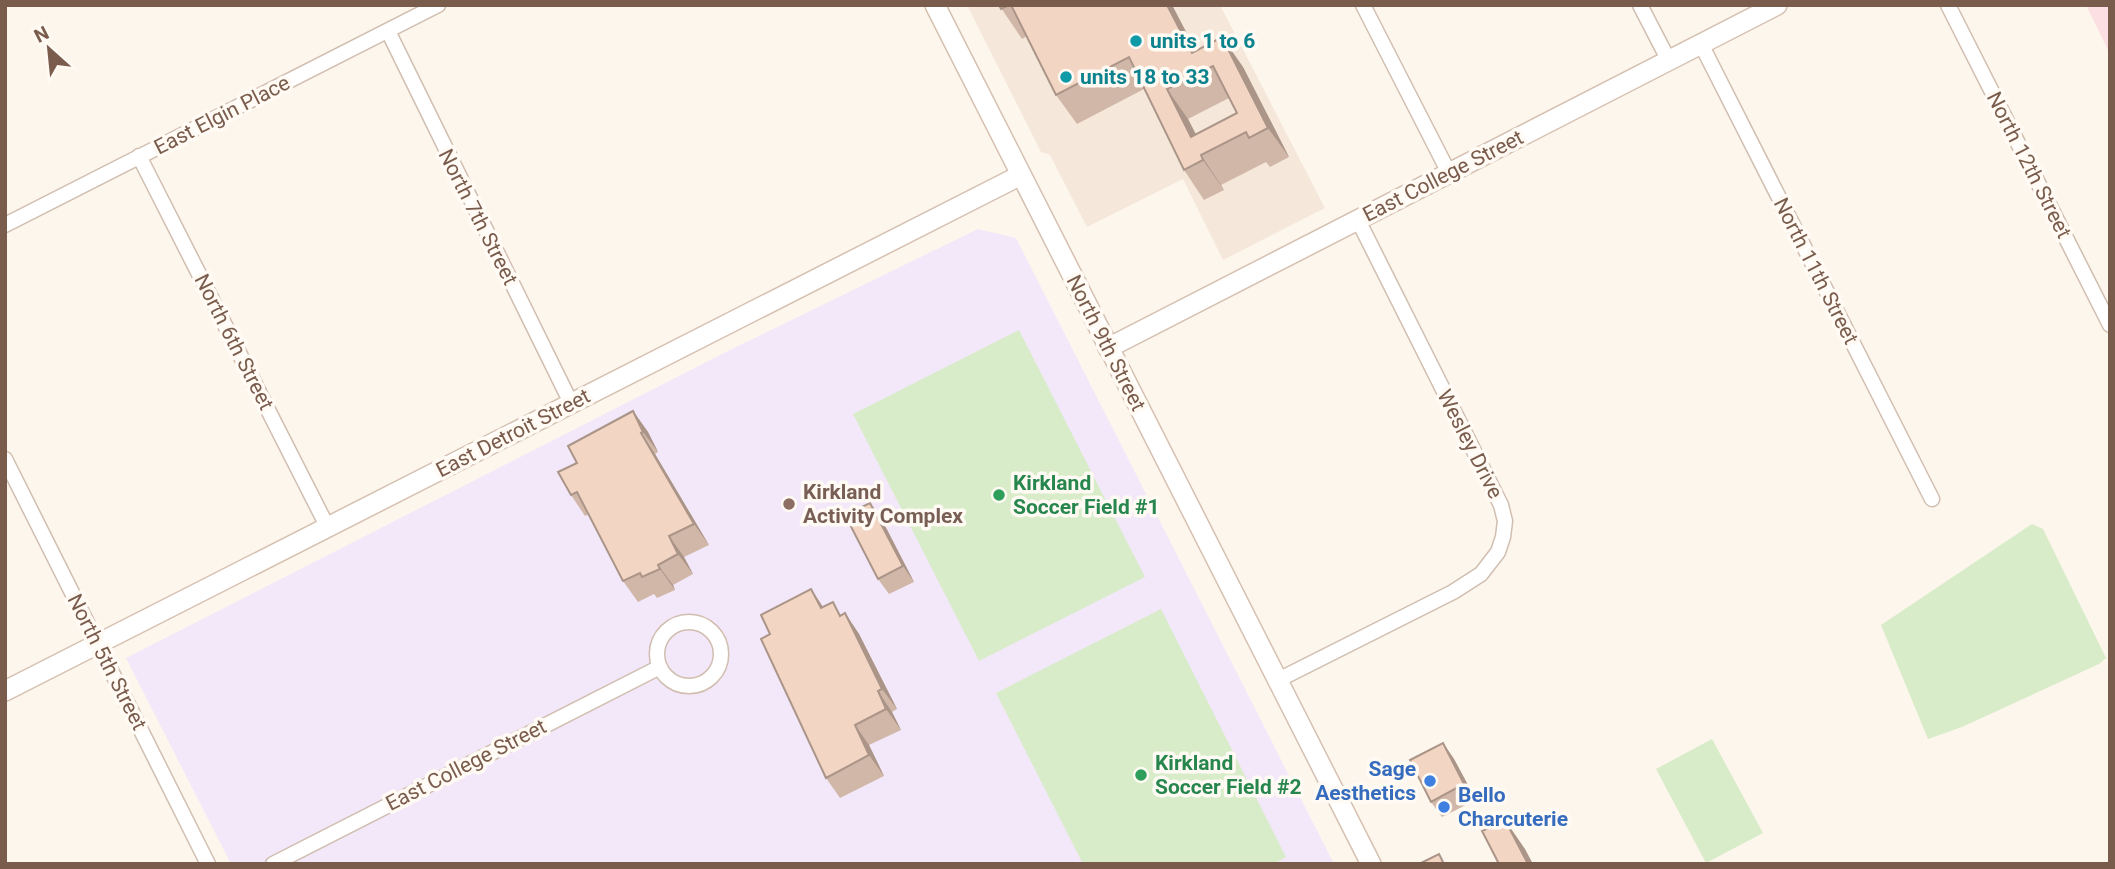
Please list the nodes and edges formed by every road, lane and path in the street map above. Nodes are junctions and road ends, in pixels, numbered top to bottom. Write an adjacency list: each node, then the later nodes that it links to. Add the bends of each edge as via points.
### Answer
1 (438, 5): 7 (street, East Elgin Place)
2 (935, 5): 12 (street, North 9th Street)
3 (1363, 5): 11 (street)
4 (1640, 5): 9 (street)
5 (1777, 5): 8 (street, East College Street)
6 (1948, 5): 15 (street, North 12th Street)
7 (387, 31): 10 (street, East Elgin Place); 17 (street, North 7th Street)
8 (1701, 44): 9 (street, East College Street); 19 (street, North 11th Street)
9 (1669, 61): 11 (street, East College Street)
10 (139, 156): 14 (street, East Elgin Place); 20 (street, North 6th Street)
11 (1449, 173): 13 (street, East College Street)
12 (1021, 175): 16 (street, North 9th Street); 17 (street, East Detroit Street)
13 (1357, 220): 16 (street, East College Street); 23 (street, Wesley Drive, via 1501,505 1505,530 1497,552 1472,581)
14 (5, 225)
15 (2110, 325)
16 (1108, 348): 23 (street, North 9th Street)
17 (571, 403): 20 (street, East Detroit Street)
18 (5, 459): 21 (street, North 5th Street)
19 (1932, 499)
20 (328, 528): 21 (street, East Detroit Street)
21 (98, 644): 24 (street, East Detroit Street); 25 (street, North 5th Street)
22 (660, 667): 22 (street, via 682,685 703,682 717,670 718,640 702,625 681,623 663,635 658,645); 26 (street, East College Street)
23 (1276, 681): 27 (street, North 9th Street)
24 (5, 691)
25 (208, 864)
26 (273, 864)
27 (1371, 864)

